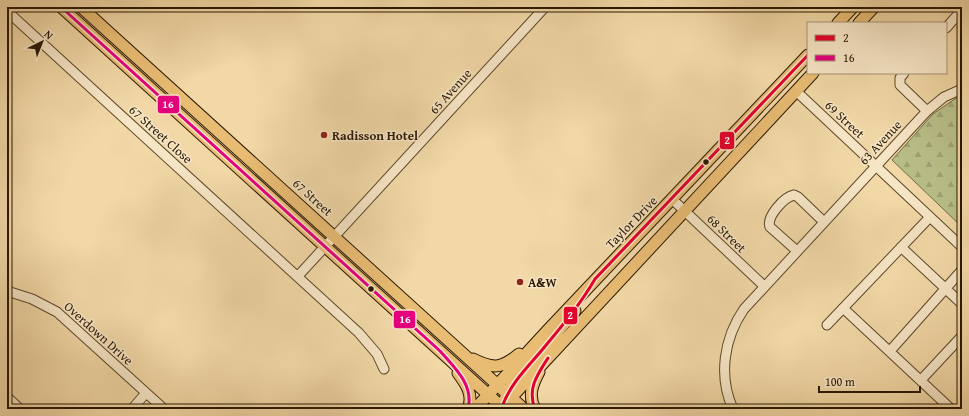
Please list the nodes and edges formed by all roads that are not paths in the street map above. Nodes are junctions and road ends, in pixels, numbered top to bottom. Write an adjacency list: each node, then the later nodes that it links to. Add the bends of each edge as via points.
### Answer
1 (61, 7): 23 (main road)
2 (81, 7): 22 (main road, 67 Street)
3 (545, 7): 22 (street, 65 Avenue)
4 (853, 7): 8 (main road)
5 (874, 7): 9 (main road)
6 (962, 10): 10 (street)
7 (7, 11): 28 (street, 67 Street Close)
8 (839, 22)
9 (860, 22)
10 (947, 27)
11 (807, 56): 18 (main road, Taylor Drive)
12 (812, 74): 15 (main road)
13 (903, 74): 16 (street, via 900,85)
14 (962, 89): 16 (street, 63 Avenue, via 944,97)
15 (796, 91): 17 (street, 69 Street); 19 (main road)
16 (927, 111): 17 (street, 63 Avenue)
17 (876, 166): 20 (street, 69 Street); 21 (street, 63 Avenue)
18 (672, 199): 19 (street, 68 Street); 29 (main road, Taylor Drive)
19 (685, 211): 30 (street, 68 Street); 41 (main road)
20 (930, 217): 24 (street); 25 (street, 69 Street)
21 (824, 222): 26 (street, 63 Avenue); 26 (street, via 796,196 788,197 783,202 770,217 769,224)
22 (335, 236): 23 (street, 65 Avenue); 40 (main road, 67 Street)
23 (325, 247): 28 (street); 38 (main road)
24 (901, 247): 31 (street); 34 (street)
25 (962, 247)
26 (796, 251): 30 (street, 63 Avenue)
27 (962, 270): 31 (street)
28 (298, 276): 42 (street, 67 Street Close, via 370,344)
29 (595, 280): 36 (main road, Taylor Drive); 47 (main road, via 575,311 510,386)
30 (764, 286): 57 (street, 63 Avenue, via 738,318 729,340 725,374)
31 (947, 289): 33 (street); 39 (street)
32 (7, 291): 45 (street, Overdown Drive, via 32,299 57,312)
33 (962, 304)
34 (843, 308): 35 (street); 39 (street)
35 (827, 325)
36 (547, 331): 40 (main road, via 512,360 497,367); 44 (main road, Taylor Drive)
37 (962, 336): 43 (street)
38 (440, 351): 46 (main road); 53 (main road, via 469,390)
39 (890, 351): 43 (street)
40 (462, 353): 44 (main road, 67 Street)
41 (548, 358): 47 (main road); 56 (main road, via 531,391)
42 (384, 369)
43 (920, 380): 58 (street)
44 (497, 385): 46 (main road, Taylor Drive); 47 (main road, 67 Street)
45 (146, 393): 51 (street); 52 (street, Overdown Drive)
46 (488, 395): 49 (main road); 54 (main road, Taylor Drive)
47 (509, 395): 49 (main road); 55 (main road, 67 Street)
48 (7, 397): 50 (street)
49 (502, 408)
50 (20, 409)
51 (132, 409)
52 (164, 409)
53 (468, 409)
54 (475, 409)
55 (524, 409)
56 (535, 409)
57 (733, 409)
58 (951, 409)

